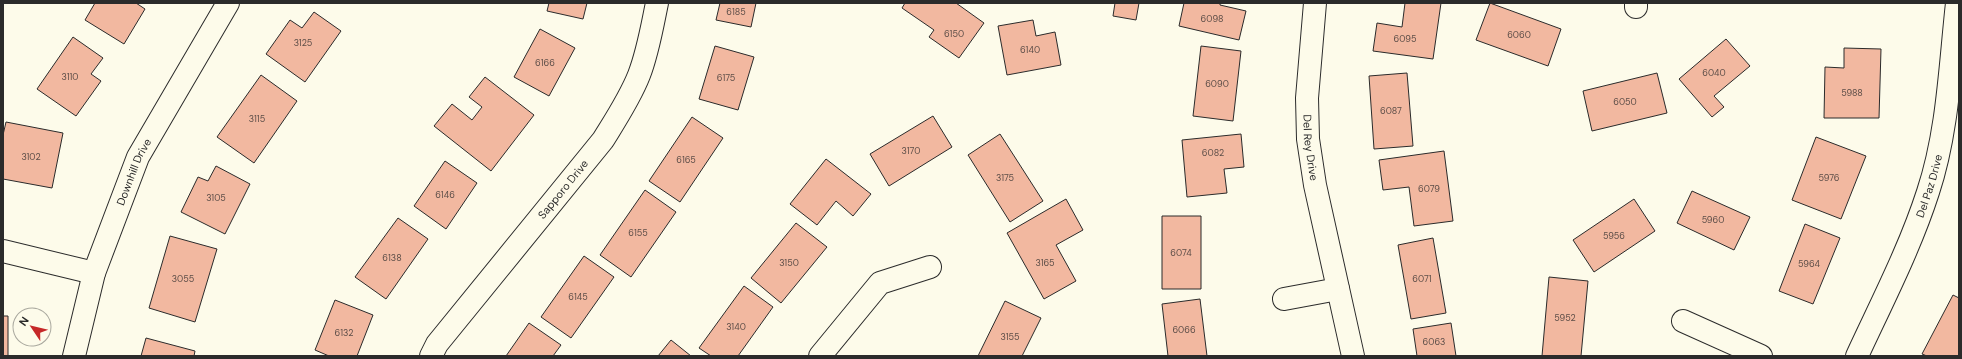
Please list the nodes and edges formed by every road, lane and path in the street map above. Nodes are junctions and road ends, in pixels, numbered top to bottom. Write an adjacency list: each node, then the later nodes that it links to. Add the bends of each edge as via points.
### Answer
1 (228, 3): 7 (street, Downhill Drive, via 138,157)
2 (657, 3): 12 (street, Sapporo Drive, via 639,75 603,140 437,344)
3 (1315, 3): 8 (street, Del Rey Drive, via 1308,75 1308,139)
4 (1956, 3): 16 (street, Del Paz Drive, via 1944,120 1929,191)
5 (3, 251): 7 (street)
6 (930, 267): 13 (street, via 880,283)
7 (94, 273): 11 (street, Downhill Drive)
8 (1338, 289): 9 (street); 14 (street, Del Rey Drive)
9 (1284, 299)
10 (1683, 321): 15 (street)
11 (74, 356)
12 (431, 356)
13 (820, 356)
14 (1353, 356)
15 (1761, 356)
16 (1857, 356)

